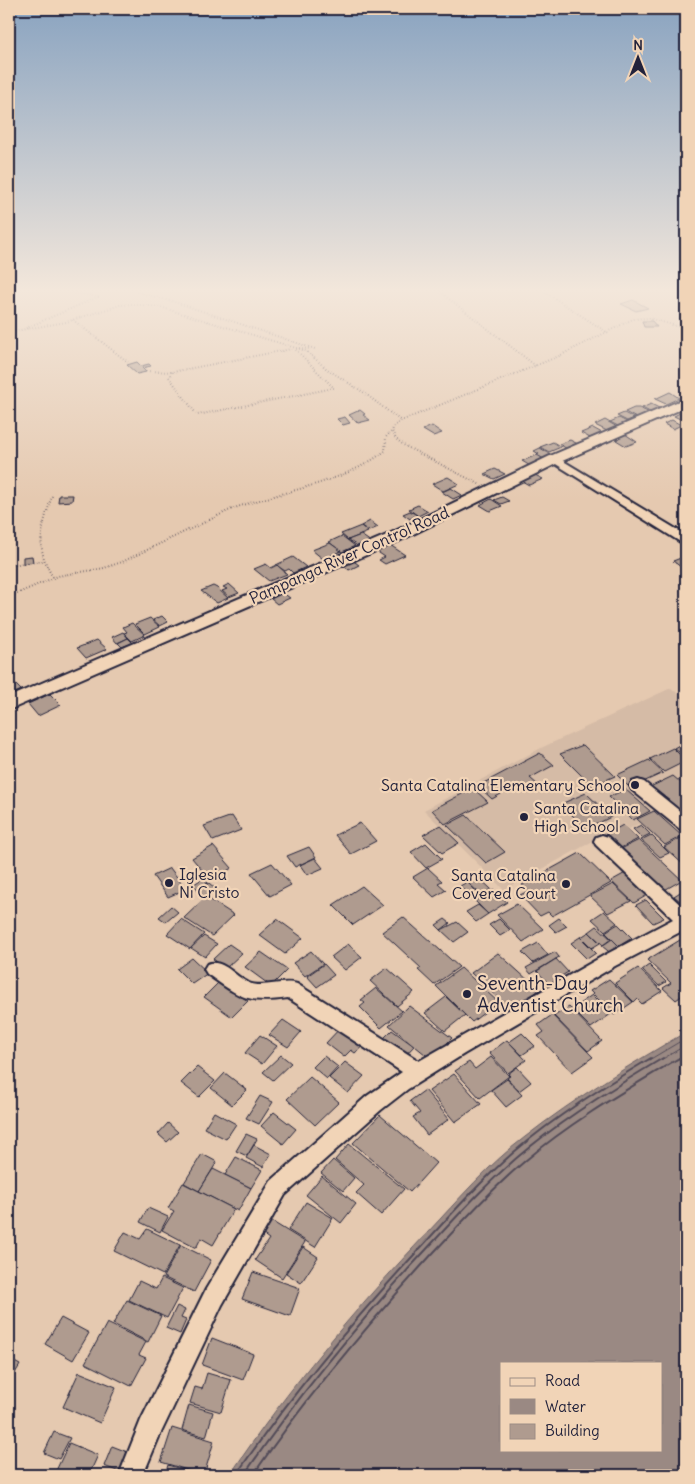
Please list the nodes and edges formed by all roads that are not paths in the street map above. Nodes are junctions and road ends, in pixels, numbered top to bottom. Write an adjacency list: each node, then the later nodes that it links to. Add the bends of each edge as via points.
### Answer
1 (686, 402): 2 (main road, Pampanga River Control Road)
2 (555, 459): 3 (street); 4 (main road, Pampanga River Control Road, via 396,537)
3 (686, 540)
4 (9, 704)
5 (638, 786): 6 (street)
6 (686, 825)
7 (602, 841): 8 (street)
8 (686, 921): 10 (street, via 601,966)
9 (213, 969): 10 (street, via 246,991 269,993 290,990)
10 (419, 1072): 11 (street, via 374,1103 278,1188 214,1298)
11 (131, 1475)

